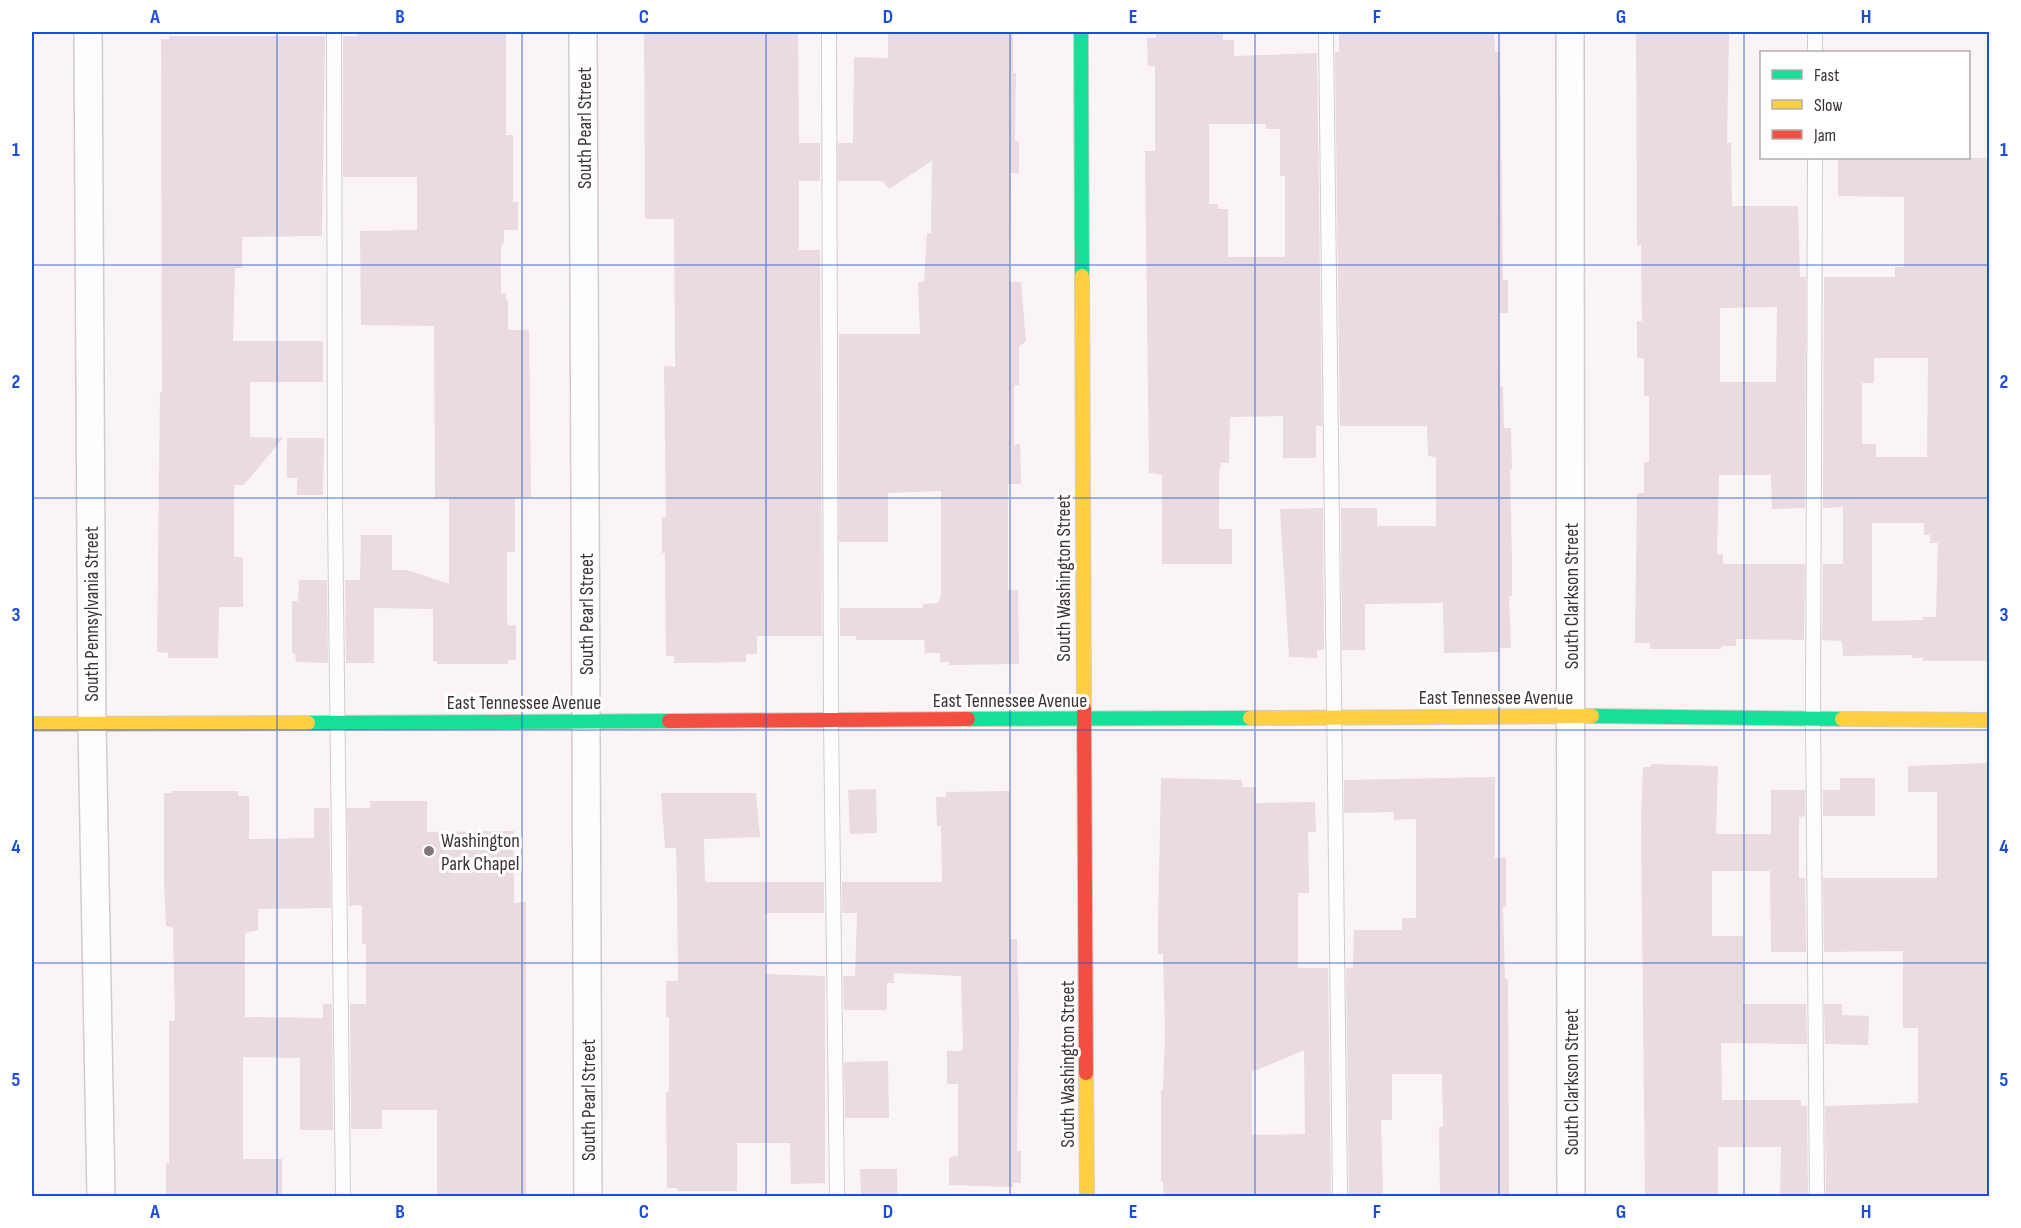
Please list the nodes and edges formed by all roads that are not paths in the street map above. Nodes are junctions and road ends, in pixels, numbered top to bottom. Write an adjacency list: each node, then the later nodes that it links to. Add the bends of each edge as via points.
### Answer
1 (88, 32): 20 (street, South Pennsylvania Street)
2 (334, 32): 18 (lane)
3 (583, 32): 17 (street, South Pearl Street)
4 (829, 32): 14 (lane)
5 (1081, 32): 15 (street, South Washington Street)
6 (1326, 32): 12 (lane)
7 (1570, 32): 11 (street, South Clarkson Street)
8 (1815, 32): 9 (lane)
9 (1815, 51)
10 (1815, 159): 13 (lane)
11 (1572, 716): 12 (street, East Tennessee Avenue); 13 (street, East Tennessee Avenue); 27 (street, South Clarkson Street)
12 (1335, 717): 15 (street, East Tennessee Avenue); 26 (lane)
13 (1813, 717): 16 (street, East Tennessee Avenue); 28 (lane)
14 (831, 719): 15 (street, East Tennessee Avenue); 17 (street, East Tennessee Avenue); 24 (lane)
15 (1083, 719): 25 (street, South Washington Street)
16 (1989, 720)
17 (586, 721): 18 (street, East Tennessee Avenue); 23 (street, South Pearl Street)
18 (338, 723): 20 (street, East Tennessee Avenue); 22 (lane)
19 (32, 724): 20 (street, East Tennessee Avenue)
20 (92, 724): 21 (street, South Pennsylvania Street)
21 (101, 1197)
22 (343, 1197)
23 (588, 1197)
24 (837, 1197)
25 (1088, 1197)
26 (1340, 1197)
27 (1571, 1197)
28 (1817, 1197)

